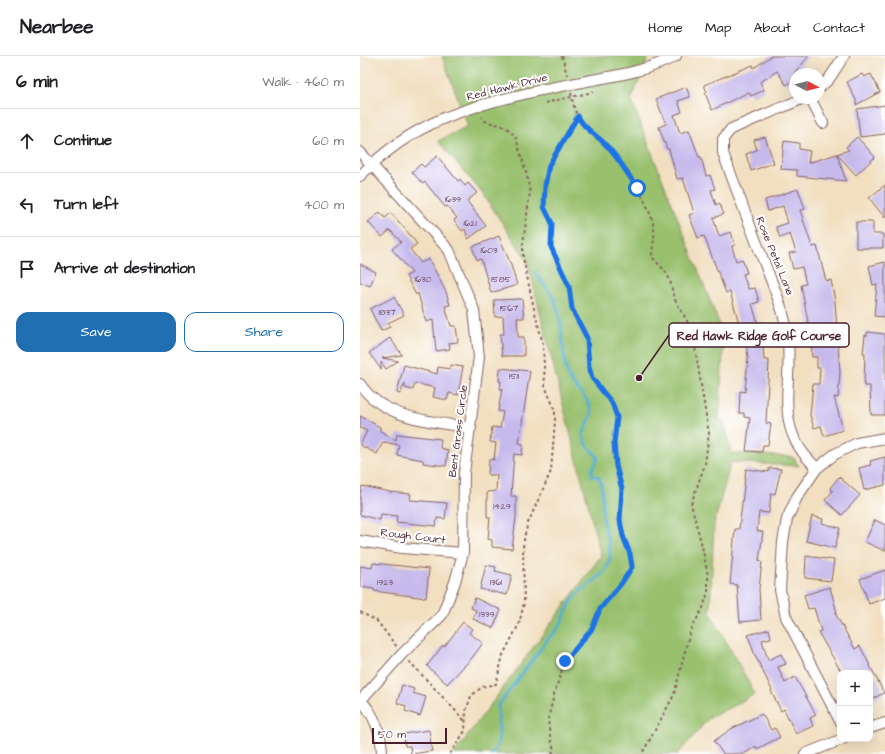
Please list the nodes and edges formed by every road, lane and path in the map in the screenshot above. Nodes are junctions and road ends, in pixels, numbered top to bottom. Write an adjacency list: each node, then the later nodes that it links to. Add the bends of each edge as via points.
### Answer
1 (562, 56): 4 (path)
2 (676, 56): 15 (street, Red Hawk Drive, bridge, via 638,71 541,90 473,107 432,122)
3 (844, 56): 5 (street)
4 (568, 79)
5 (825, 82)
6 (569, 86): 11 (path)
7 (593, 92): 8 (path, bridge)
8 (545, 103)
9 (790, 104): 20 (street, Rose Petal Lane, via 731,129 723,139 723,153 782,306 788,340 787,417 792,435 804,456)
10 (813, 104): 13 (street)
11 (578, 116): 33 (path, via 549,165 544,207 552,223 551,247 569,286 572,309 587,338 592,378 612,403 617,417 614,443 622,489 620,520 632,567 600,609 592,629 565,661 548,719 554,750); 34 (path, via 581,123 614,154 645,202 654,228 652,257 670,280 674,298 694,341 709,433 705,464 691,504 708,576 708,592 703,608 690,631 674,695)
12 (482, 117): 27 (path, via 485,121 506,127 516,138 527,176 530,192 523,244 524,258 543,344 545,386 555,420 551,471 528,523 526,534 523,562 525,597 518,624 506,648 496,684 482,686 476,690 471,696)
13 (823, 123)
14 (360, 152): 15 (street, Bent Grass Circle)
15 (371, 164): 16 (street, Red Hawk Drive); 18 (street, Bent Grass Circle, via 449,250 474,310 480,357)
16 (360, 176)
17 (360, 384): 18 (street, via 380,405 400,414)
18 (472, 428): 22 (street, Bent Grass Circle, via 464,473)
19 (885, 438): 20 (street, via 857,442)
20 (817, 468): 26 (street, via 797,496 787,519 780,590 786,617)
21 (360, 541): 22 (street, Rough Court, via 402,548)
22 (463, 553): 24 (street, Bent Grass Circle, via 442,615)
23 (360, 612): 24 (path, via 377,621)
24 (402, 654): 25 (street, Bent Grass Circle); 27 (path)
25 (361, 700): 31 (street, via 375,722 382,744)
26 (837, 715)
27 (465, 721): 32 (path, via 465,731)
28 (885, 723): 29 (street)
29 (873, 727)
30 (837, 741): 35 (street)
31 (382, 754)
32 (450, 754)
33 (552, 754)
34 (642, 754)
35 (805, 754)

